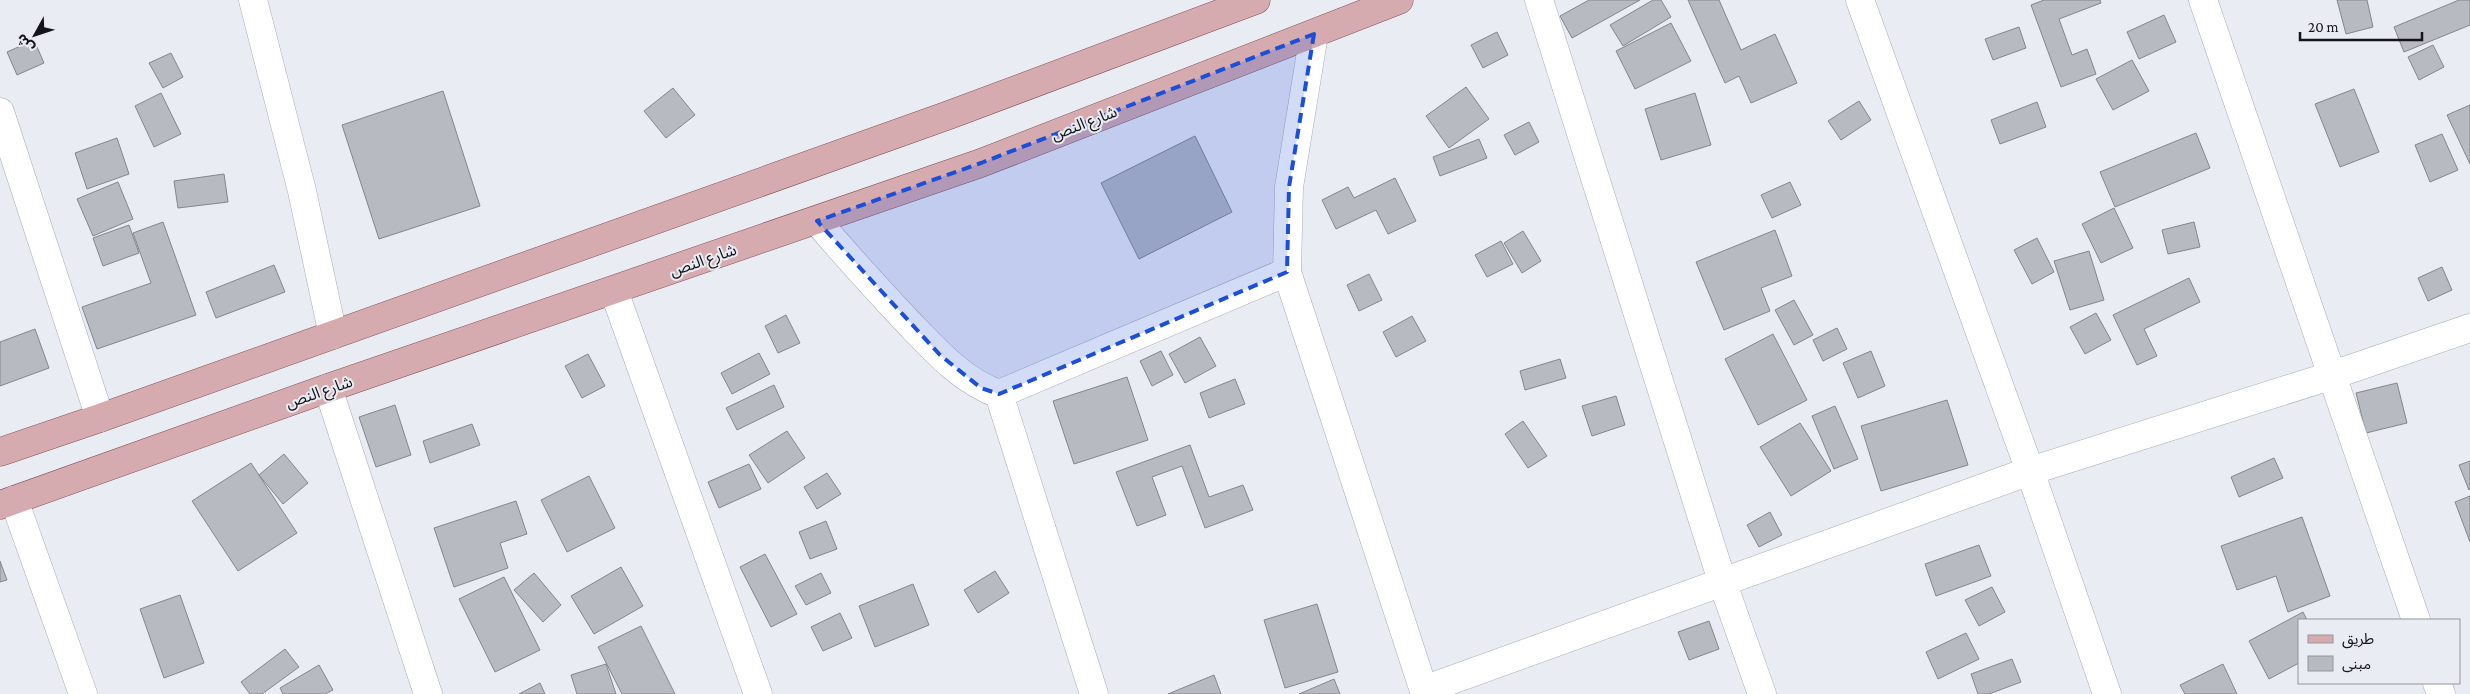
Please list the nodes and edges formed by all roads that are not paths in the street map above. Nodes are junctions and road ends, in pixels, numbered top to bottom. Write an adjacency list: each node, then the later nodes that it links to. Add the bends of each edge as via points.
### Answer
1 (254, 0): 13 (street, via 302,191)
2 (1256, 0): 13 (main road, via 950,115)
3 (1399, 0): 7 (main road, شارع النص)
4 (1539, 0): 21 (street)
5 (1860, 0): 19 (street)
6 (2203, 0): 14 (street)
7 (1314, 34): 9 (main road, شارع النص, via 981,163); 10 (street, via 1289,187)
8 (0, 112): 17 (street)
9 (817, 220): 11 (main road, شارع النص); 16 (street, via 940,355 981,388)
10 (1287, 272): 16 (street); 23 (street)
11 (614, 291): 15 (main road, شارع النص); 26 (street)
12 (2470, 328): 14 (street)
13 (333, 335): 17 (main road)
14 (2330, 376): 19 (street); 22 (street)
15 (328, 388): 20 (main road, شارع النص); 25 (street)
16 (999, 394): 27 (street)
17 (100, 418): 18 (main road)
18 (0, 452)
19 (2030, 471): 21 (street); 29 (street)
20 (7, 502): 24 (street)
21 (1722, 581): 23 (street); 28 (street)
22 (2416, 619)
23 (1425, 692)
24 (83, 694)
25 (428, 694)
26 (758, 694)
27 (1094, 694)
28 (1762, 694)
29 (2108, 694)

